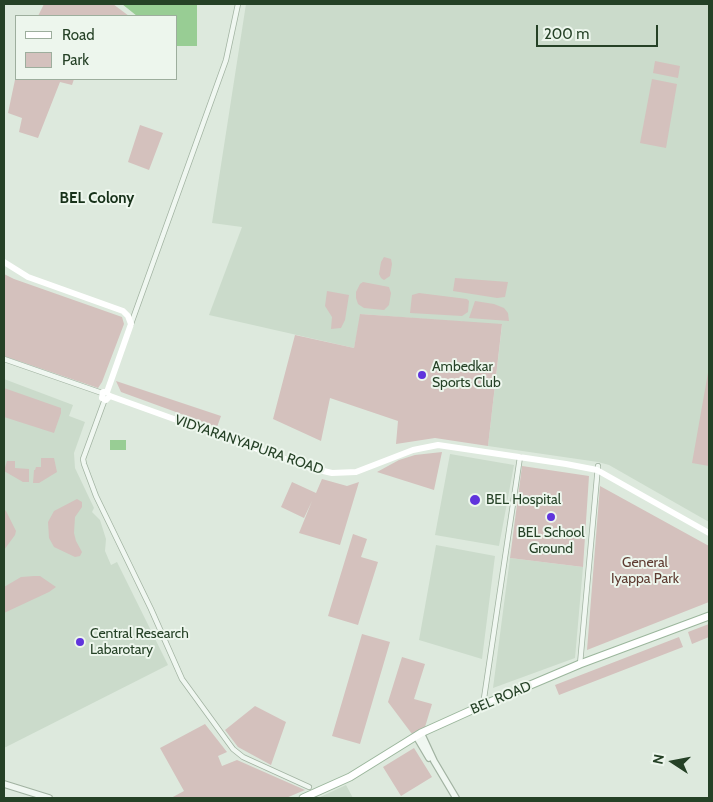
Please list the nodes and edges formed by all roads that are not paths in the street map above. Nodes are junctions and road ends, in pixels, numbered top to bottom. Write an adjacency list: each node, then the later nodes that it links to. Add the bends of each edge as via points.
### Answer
1 (238, 4): 3 (street, via 226,60)
2 (4, 262): 3 (main road, via 28,277 123,311)
3 (131, 324): 5 (main road)
4 (4, 359): 5 (street)
5 (106, 395): 6 (main road, VIDYARANYAPURA ROAD, via 332,473 356,472 413,450 438,445); 14 (street, via 84,464 178,672 233,749)
6 (520, 457): 7 (main road, VIDYARANYAPURA ROAD); 11 (street)
7 (597, 468): 8 (main road, VIDYARANYAPURA ROAD, via 624,480); 10 (street)
8 (709, 531)
9 (709, 616): 10 (main road, BEL ROAD)
10 (580, 664): 11 (main road, BEL ROAD)
11 (483, 705): 12 (main road, BEL ROAD)
12 (419, 735): 16 (main road, BEL ROAD, via 350,777); 17 (street); 18 (street)
13 (4, 784): 15 (street)
14 (309, 787)
15 (49, 798)
16 (303, 798)
17 (452, 798)
18 (456, 798)

